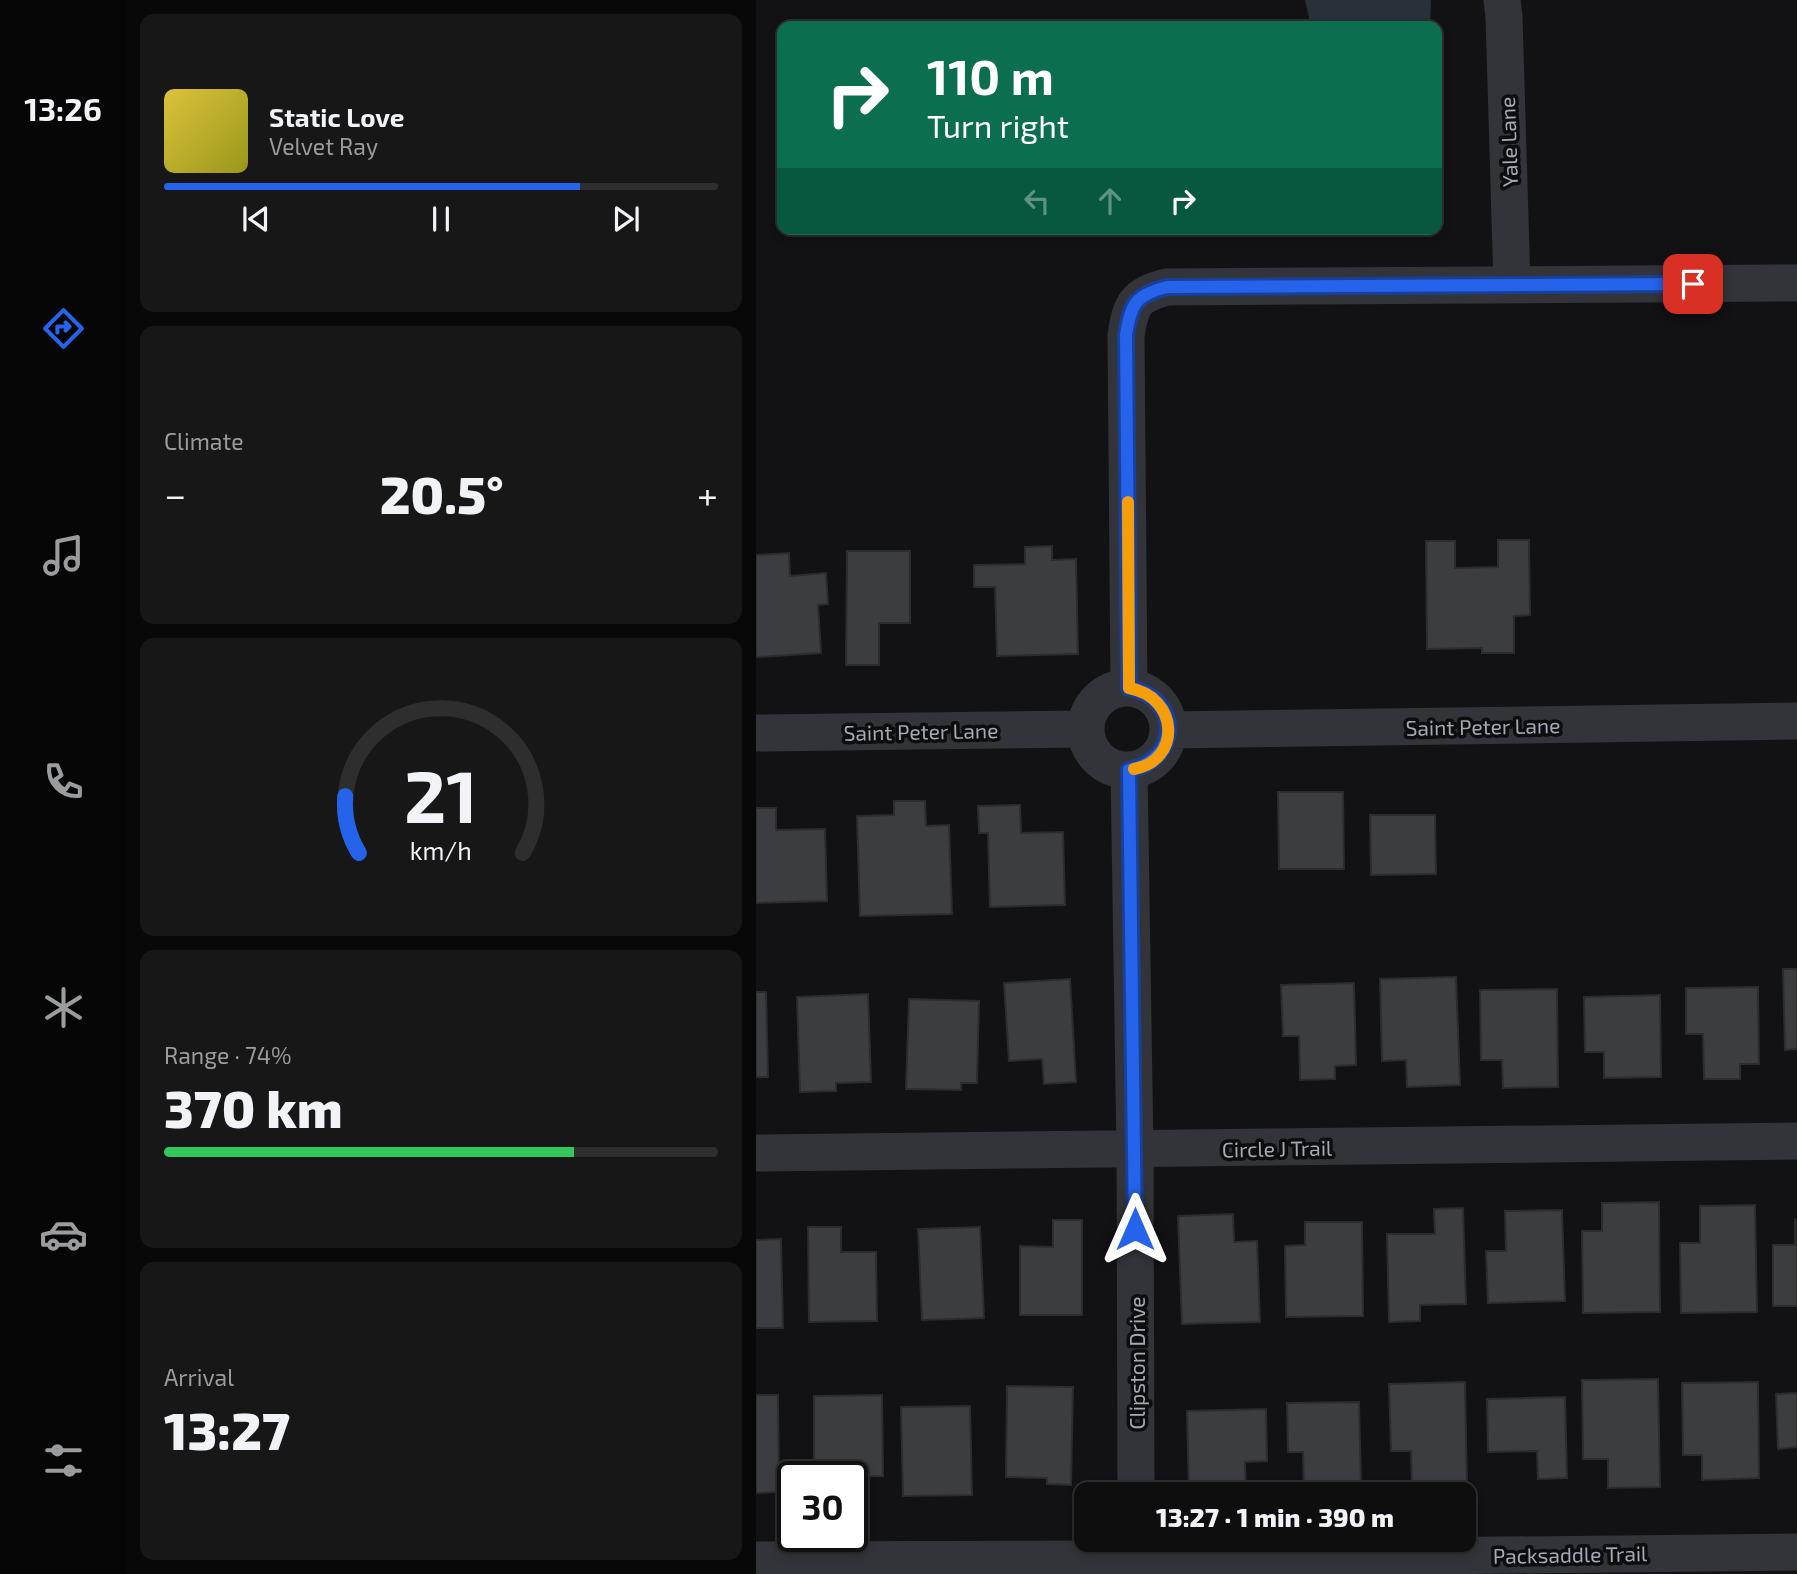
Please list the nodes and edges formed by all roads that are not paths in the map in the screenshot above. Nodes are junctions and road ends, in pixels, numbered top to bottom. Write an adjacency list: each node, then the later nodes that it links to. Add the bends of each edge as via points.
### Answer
1 (1502, 0): 3 (street, Yale Lane)
2 (1797, 283): 3 (street)
3 (1512, 285): 4 (street, via 1167,287 1139,298 1129,315 1126,335)
4 (1129, 688): 6 (street, via 1107,692 1098,699); 7 (street, via 1157,701 1164,709)
5 (1797, 721): 7 (street, Saint Peter Lane)
6 (1085, 729): 8 (street, Saint Peter Lane); 9 (street, via 1098,759)
7 (1168, 730): 9 (street, via 1161,753 1141,768)
8 (756, 733)
9 (1129, 770): 11 (street, Clipston Drive)
10 (1797, 1141): 11 (street, Circle J Trail)
11 (1135, 1150): 12 (street, Circle J Trail); 13 (street, Clipston Drive)
12 (756, 1153)
13 (1136, 1482)
14 (1797, 1552): 15 (street, Packsaddle Trail)
15 (1137, 1558): 16 (street, Packsaddle Trail)
16 (777, 1564)

